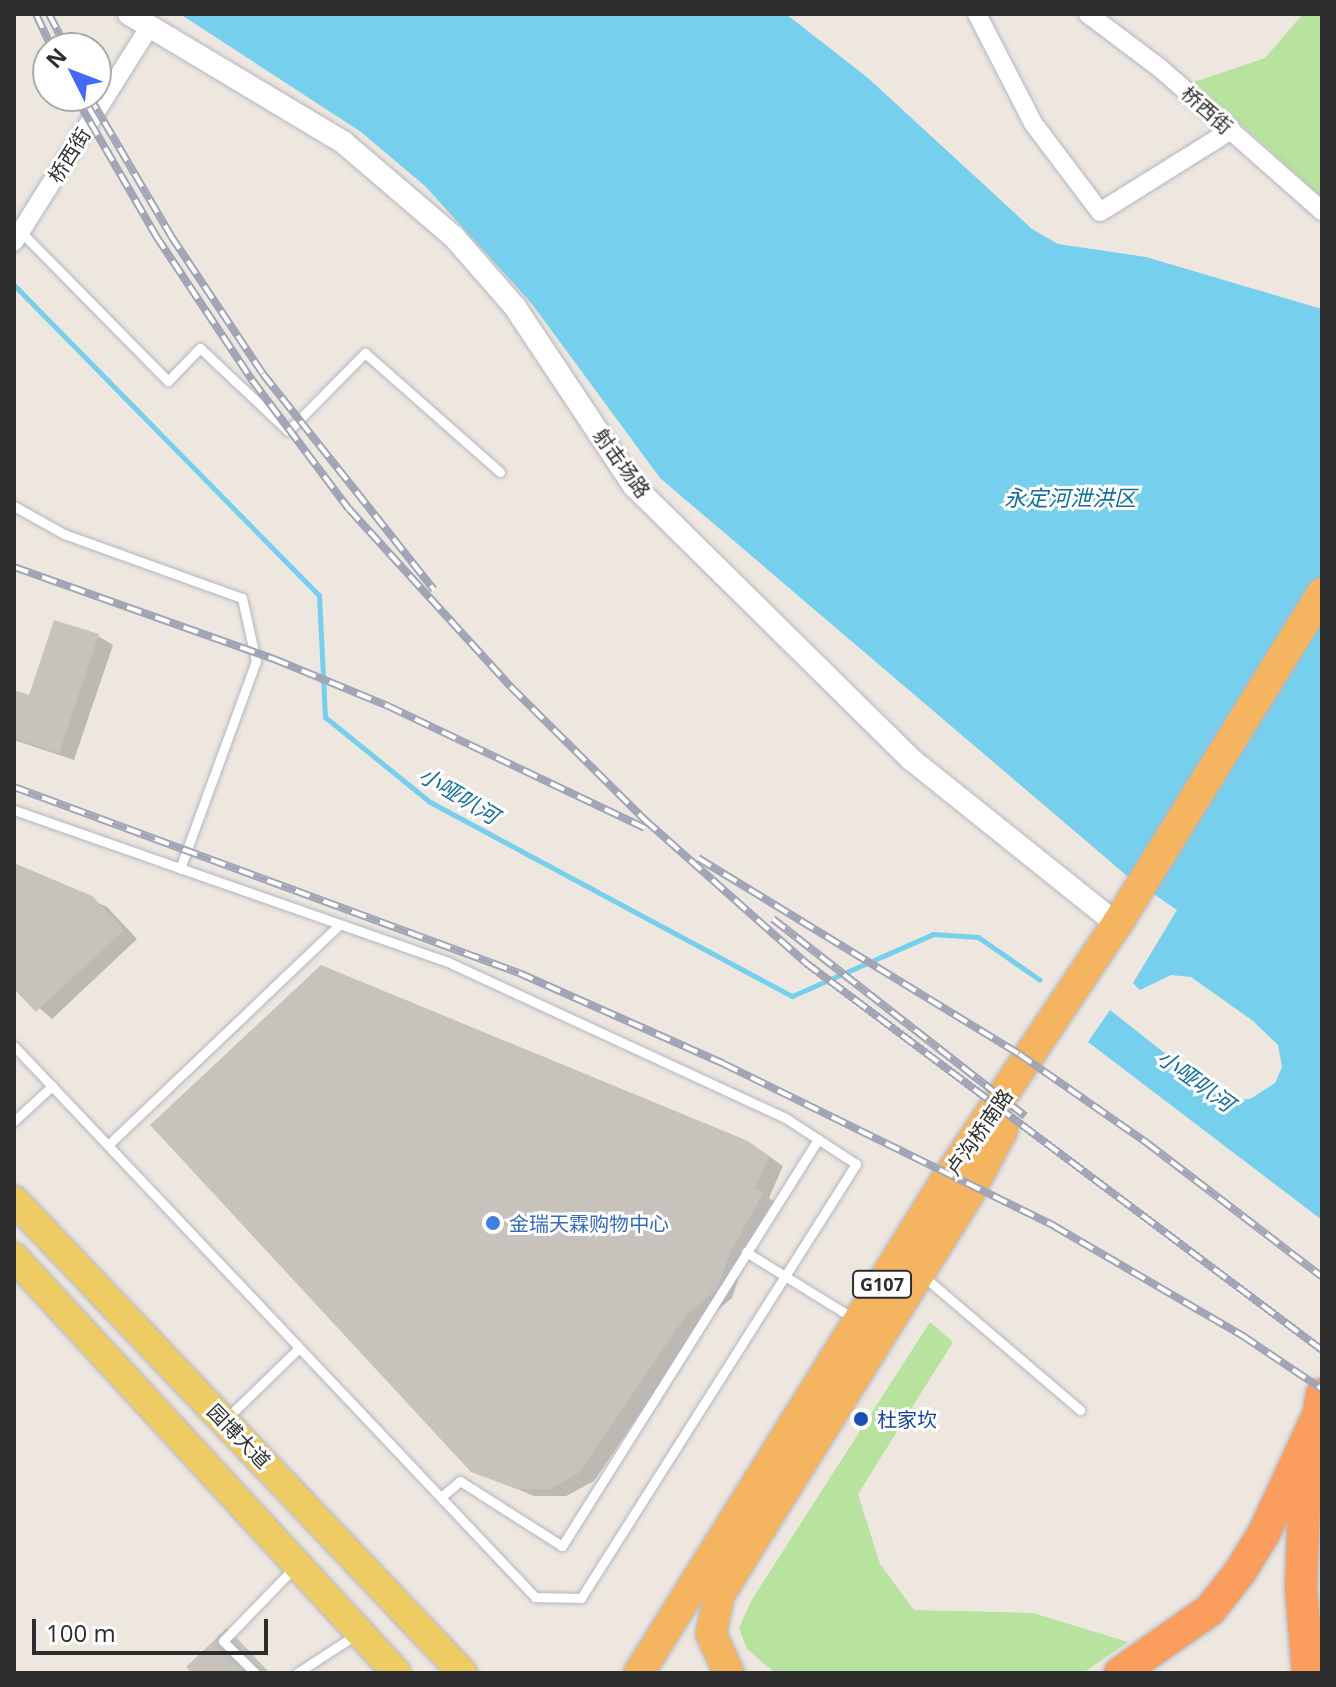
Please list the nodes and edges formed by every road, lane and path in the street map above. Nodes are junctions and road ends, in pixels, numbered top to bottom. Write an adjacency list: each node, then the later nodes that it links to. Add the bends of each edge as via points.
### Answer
1 (129, 14): 4 (street, 射击场路)
2 (977, 14): 5 (street, via 1033,123 1100,212)
3 (1088, 14): 5 (street, 桥西街)
4 (149, 28): 7 (street, 桥西街); 14 (street, 射击场路, via 343,142 454,237 515,307 634,486 912,760)
5 (1231, 130): 6 (street, 桥西街)
6 (1322, 211)
7 (17, 236): 8 (lane, via 168,381 200,348 288,431 365,353)
8 (500, 472)
9 (14, 506): 13 (lane, via 64,534 242,598 256,661)
10 (1322, 593): 14 (highway, 卢沟桥南路 / G107)
11 (1322, 613): 14 (highway, 卢沟桥南路 / G107)
12 (14, 810): 13 (lane)
13 (180, 869): 15 (lane)
14 (1129, 909): 24 (highway, 卢沟桥南路 / G107); 26 (highway, 卢沟桥南路 / G107, via 946,1180)
15 (339, 925): 19 (lane, via 448,962 784,1117); 20 (lane)
16 (14, 1046): 17 (lane)
17 (52, 1086): 18 (lane); 20 (lane)
18 (14, 1121)
19 (818, 1139): 22 (lane); 25 (lane, via 856,1164)
20 (108, 1145): 27 (lane)
21 (14, 1200): 30 (main road, 园博大道)
22 (746, 1252): 25 (lane); 31 (lane, via 562,1546 460,1481)
23 (14, 1257): 32 (main road)
24 (919, 1273): 29 (lane); 39 (highway, 卢沟桥南路 / G107, via 719,1595 711,1634)
25 (785, 1275): 26 (lane); 31 (lane, via 581,1598 535,1597)
26 (859, 1322): 38 (highway, 卢沟桥南路 / G107)
27 (299, 1348): 30 (lane); 31 (lane)
28 (1319, 1406): 40 (highway, via 1264,1533 1240,1572 1210,1610); 41 (highway, via 1304,1505 1301,1574)
29 (1080, 1410)
30 (224, 1420): 35 (main road, 园博大道)
31 (441, 1497)
32 (299, 1564): 33 (main road); 36 (lane, via 223,1641)
33 (359, 1632): 34 (main road); 37 (lane)
34 (395, 1668)
35 (456, 1668)
36 (255, 1673)
37 (297, 1673)
38 (639, 1673)
39 (729, 1673)
40 (1120, 1673)
41 (1308, 1673)

